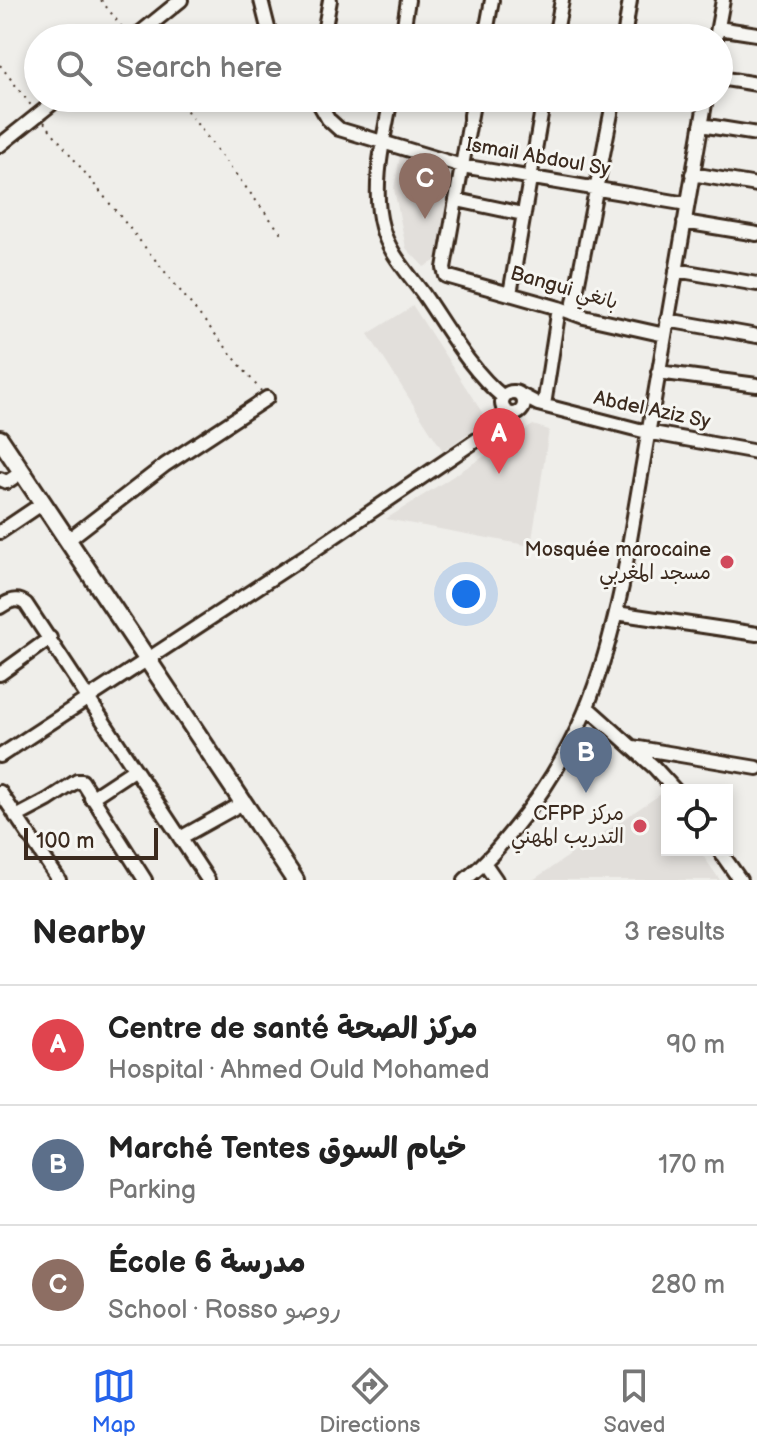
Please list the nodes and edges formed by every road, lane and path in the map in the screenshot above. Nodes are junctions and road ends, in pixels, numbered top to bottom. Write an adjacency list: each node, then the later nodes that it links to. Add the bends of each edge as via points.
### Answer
1 (101, 0): 10 (path)
2 (181, 0): 11 (street)
3 (261, 0): 12 (street)
4 (330, 0): 13 (street)
5 (408, 0): 14 (street)
6 (492, 0): 15 (street)
7 (562, 0): 16 (street)
8 (630, 0): 17 (street)
9 (723, 0): 18 (street)
10 (121, 24)
11 (150, 24)
12 (267, 24)
13 (326, 24)
14 (404, 24)
15 (488, 24)
16 (558, 24)
17 (626, 24)
18 (719, 24)
19 (733, 33): 20 (street)
20 (757, 34)
21 (0, 65): 24 (path)
22 (733, 80): 23 (street)
23 (757, 84)
24 (24, 97)
25 (36, 112): 34 (path)
26 (42, 112): 34 (street)
27 (188, 112): 48 (path)
28 (324, 112): 37 (street, Ismail Abdoul Sy, via 336,127)
29 (389, 112): 37 (street)
30 (472, 112): 39 (street)
31 (542, 112): 41 (street)
32 (611, 112): 43 (street)
33 (703, 112): 35 (street)
34 (38, 115): 38 (street); 61 (path)
35 (701, 125): 36 (street); 40 (street)
36 (757, 134)
37 (384, 142): 39 (street, Ismail Abdoul Sy); 60 (street, via 379,197 385,236 478,373)
38 (0, 145)
39 (462, 166): 41 (street, Ismail Abdoul Sy); 44 (street)
40 (692, 174): 42 (street); 45 (street)
41 (530, 178): 43 (street, Ismail Abdoul Sy); 46 (street)
42 (757, 185)
43 (597, 188): 45 (street, Ismail Abdoul Sy); 53 (street)
44 (457, 200): 46 (street); 52 (street, Bangui بانغي, via 446,276)
45 (687, 204): 47 (street)
46 (523, 214): 52 (street)
47 (684, 222): 49 (street); 50 (street)
48 (281, 233)
49 (757, 234)
50 (676, 270): 51 (street); 54 (street)
51 (757, 284)
52 (510, 294): 53 (street, Bangui بانغي)
53 (566, 310): 55 (street, Bangui بانغي); 62 (street)
54 (667, 320): 55 (street); 56 (street)
55 (665, 335): 57 (street)
56 (757, 336)
57 (658, 372): 58 (street); 64 (street)
58 (757, 385)
59 (521, 395): 60 (street, via 509,392); 62 (street, Abdel Aziz Sy); 63 (street, via 524,404)
60 (503, 397): 63 (street, via 503,408)
61 (267, 398): 71 (street, via 165,465)
62 (541, 404): 63 (street); 64 (street, Abdel Aziz Sy)
63 (515, 412): 76 (street)
64 (647, 432): 66 (street, Abdel Aziz Sy); 73 (street)
65 (2, 446): 67 (main road)
66 (757, 452)
67 (24, 465): 68 (street, via 7,482); 69 (main road)
68 (0, 479)
69 (43, 503): 70 (street); 71 (main road)
70 (0, 532)
71 (68, 540): 76 (main road)
72 (0, 607): 75 (street, via 22,601)
73 (616, 613): 74 (street); 79 (street)
74 (757, 634)
75 (50, 638): 77 (street); 78 (street)
76 (147, 659): 78 (street); 87 (main road)
77 (0, 674)
78 (89, 697): 81 (street); 83 (street)
79 (588, 708): 80 (street); 91 (street, via 545,787)
80 (633, 747): 82 (street); 84 (street)
81 (0, 756)
82 (757, 768)
83 (135, 769): 86 (street); 89 (street)
84 (670, 784)
85 (0, 792): 88 (street)
86 (91, 798): 88 (street, via 84,783 77,781); 93 (street)
87 (243, 803): 89 (street); 95 (main road)
88 (16, 817): 92 (street)
89 (180, 838): 94 (street)
90 (723, 856): 98 (street)
91 (485, 864): 96 (street); 97 (street)
92 (59, 880)
93 (145, 880)
94 (208, 880)
95 (295, 880)
96 (465, 880)
97 (496, 880)
98 (740, 880)

